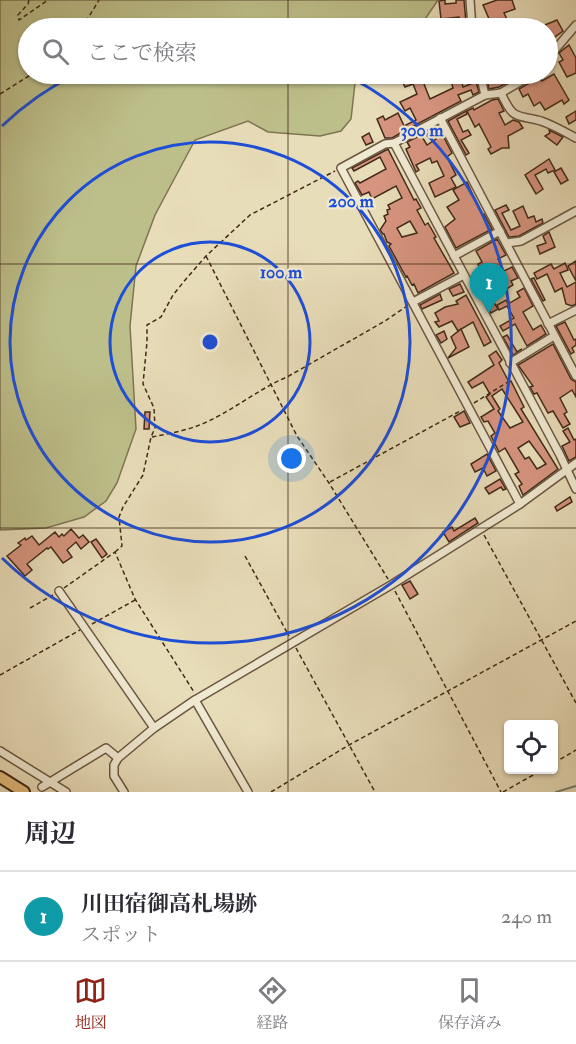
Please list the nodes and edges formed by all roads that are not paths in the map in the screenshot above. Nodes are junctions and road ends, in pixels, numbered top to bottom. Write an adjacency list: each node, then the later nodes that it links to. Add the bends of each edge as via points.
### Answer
1 (470, 0): 2 (street)
2 (471, 18)
3 (576, 25): 4 (street)
4 (558, 46)
5 (482, 84): 8 (street)
6 (516, 84): 7 (street)
7 (501, 93): 8 (street); 10 (street, via 509,110)
8 (485, 95): 9 (street)
9 (440, 118): 11 (street); 13 (street)
10 (576, 138)
11 (394, 143): 15 (street); 17 (street, via 341,168)
12 (576, 211): 14 (street, via 520,241)
13 (500, 231): 14 (street); 15 (street)
14 (507, 243): 19 (street)
15 (454, 256): 16 (street)
16 (464, 275): 17 (street); 21 (street)
17 (413, 302): 26 (street)
18 (576, 310): 19 (street)
19 (548, 324): 20 (street)
20 (554, 336): 21 (street); 22 (street)
21 (510, 363): 24 (street)
22 (576, 376)
23 (576, 463): 24 (street)
24 (567, 469): 25 (street); 26 (street)
25 (576, 489)
26 (520, 504): 28 (street, via 392,585)
27 (59, 591): 29 (street)
28 (195, 700): 29 (street); 38 (street)
29 (154, 728): 31 (street)
30 (0, 751): 33 (street)
31 (118, 758): 33 (street, via 106,748); 37 (street, via 114,776)
32 (0, 777): 35 (highway)
33 (50, 783): 34 (street); 36 (street)
34 (42, 788)
35 (24, 792)
36 (66, 792)
37 (124, 792)
38 (248, 792)

